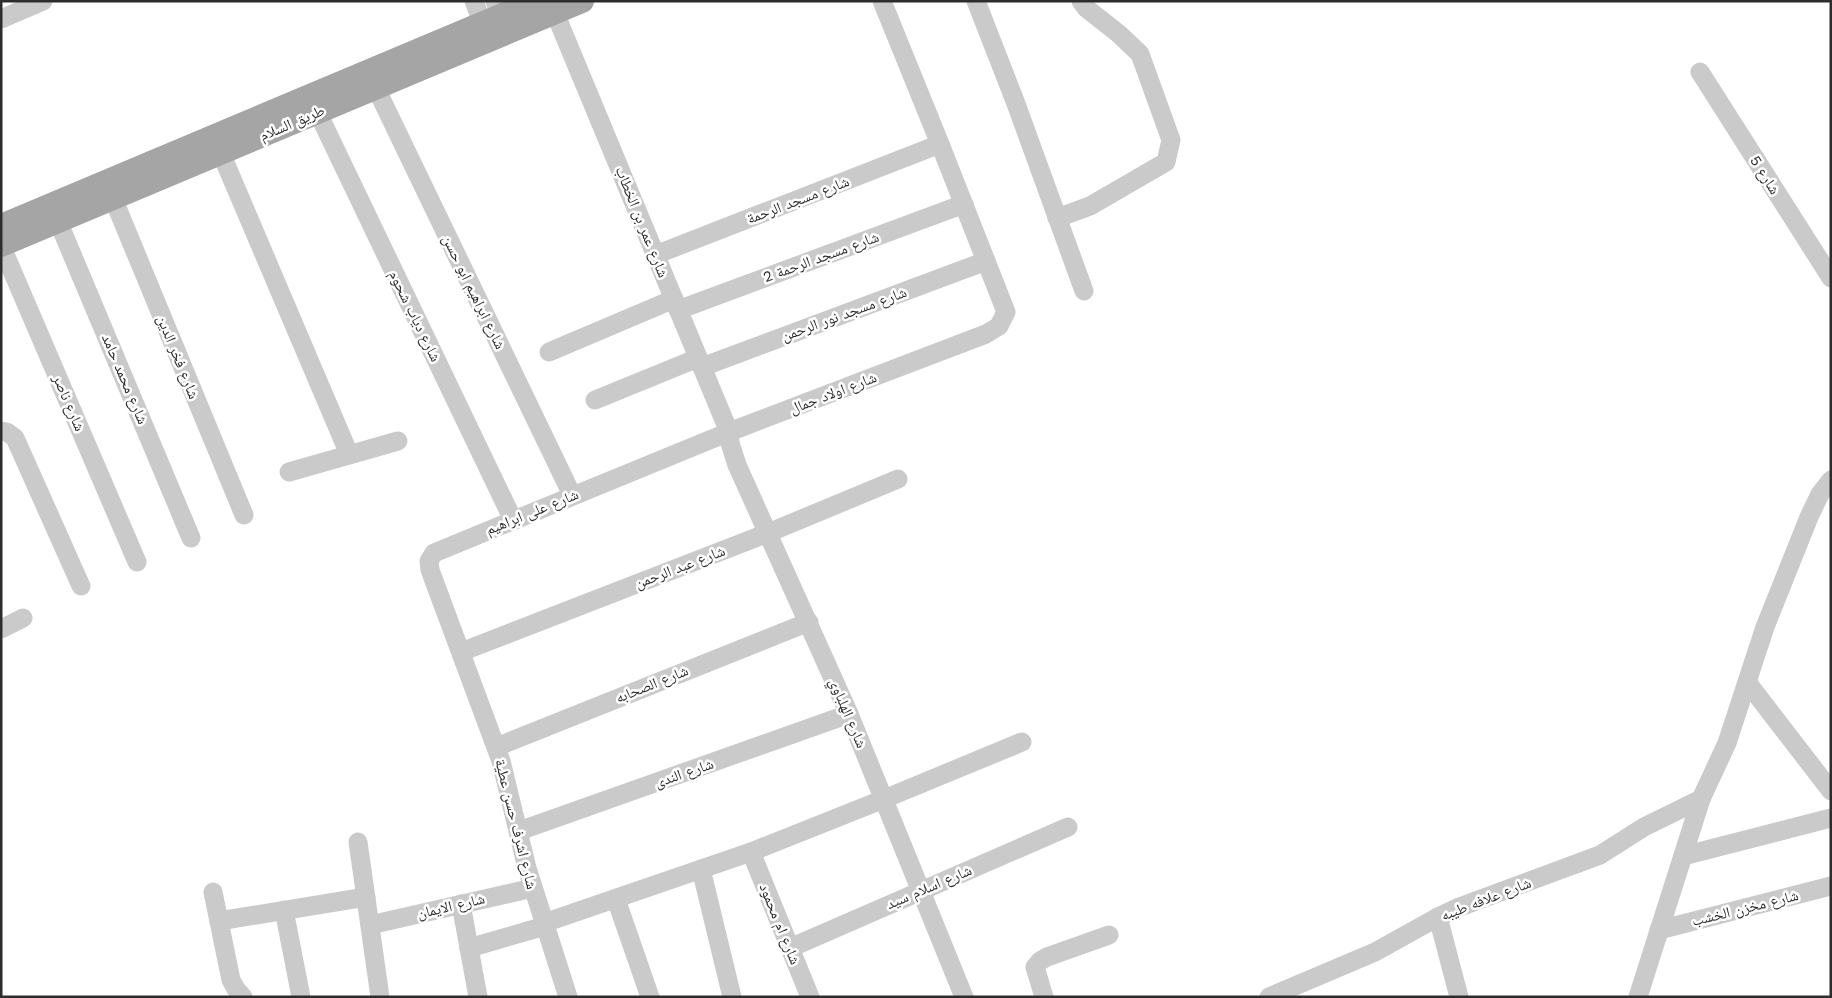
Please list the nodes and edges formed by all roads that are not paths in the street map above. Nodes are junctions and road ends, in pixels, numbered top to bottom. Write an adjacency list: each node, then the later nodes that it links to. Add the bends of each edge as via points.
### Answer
1 (43, 1): 8 (street)
2 (474, 1): 9 (street)
3 (582, 1): 7 (main road, طريق السلام)
4 (882, 1): 13 (street, شارع اولاد جمال)
5 (976, 1): 17 (street)
6 (1081, 1): 17 (street, via 1140,54 1170,140 1166,162 1090,206)
7 (546, 7): 9 (main road, طريق السلام); 21 (street, شارع عمر بن الخطاب)
8 (1, 19)
9 (495, 23): 11 (main road, طريق السلام); 19 (main road, طريق السلام)
10 (1700, 72): 23 (street, شارع 5)
11 (376, 88): 12 (main road, طريق السلام); 36 (street, شارع ابراهيم ابو حسن)
12 (318, 113): 14 (main road, طريق السلام); 38 (street, شارع دياب شحوم)
13 (940, 144): 16 (street, شارع اولاد جمال); 21 (street, شارع مسجد الرحمة)
14 (221, 153): 15 (main road, طريق السلام); 32 (street)
15 (113, 198): 18 (main road, طريق السلام); 37 (street, شارع فخر الدين)
16 (964, 204): 22 (street, شارع اولاد جمال); 25 (street, شارع مسجد الرحمة 2)
17 (1057, 218): 24 (street)
18 (58, 221): 20 (main road, طريق السلام); 40 (street, شارع محمد حامد)
19 (1, 226)
20 (1, 245): 41 (street, شارع ناصر)
21 (655, 255): 25 (street, شارع عمر بن الخطاب)
22 (986, 261): 27 (street, شارع مسجد نور الرحمن); 30 (street, شارع اولاد جمال, via 1006,312 999,326 938,353)
23 (1831, 278)
24 (1084, 291)
25 (676, 304): 26 (street, شارع مسجد الرحمة 2); 27 (street, شارع عمر بن الخطاب)
26 (549, 352)
27 (700, 362): 28 (street, شارع مسجد نور الرحمن); 30 (street, شارع عمر بن الخطاب)
28 (595, 400)
29 (1, 431): 42 (street, via 15,438)
30 (729, 432): 36 (street, شارع على ابراهيم); 39 (street, شارع الهلباوي, via 737,464)
31 (398, 440): 32 (street)
32 (349, 454): 33 (street)
33 (289, 472)
34 (898, 479): 39 (street, شارع عبد الرحمن)
35 (1831, 480): 47 (street, via 1809,517)
36 (572, 496): 38 (street, شارع على ابراهيم)
37 (244, 515)
38 (513, 520): 46 (street, شارع على ابراهيم, via 434,553 429,561)
39 (768, 532): 44 (street, شارع الهلباوي); 46 (street, شارع عبد الرحمن)
40 (191, 538)
41 (138, 562)
42 (81, 586)
43 (23, 618): 45 (street)
44 (808, 622): 48 (street, شارع الهلباوي); 50 (street, شارع الصحابه)
45 (1, 629)
46 (460, 652): 50 (street, شارع اشرف حسن عطية)
47 (1747, 682): 51 (street); 54 (street, via 1727,743)
48 (849, 714): 53 (street, شارع الهلباوي); 57 (street, شارع الندى)
49 (1022, 742): 53 (street)
50 (496, 747): 57 (street, شارع اشرف حسن عطية)
51 (1824, 771): 52 (street)
52 (1831, 791)
53 (884, 799): 59 (street); 64 (street, شارع الهلباوي)
54 (1701, 799): 60 (street); 70 (street, شارع علافه طيبه, via 1644,827 1600,855)
55 (1831, 818): 60 (street)
56 (1068, 827): 64 (street, شارع اسلام سيد)
57 (518, 831): 63 (street, شارع اشرف حسن عطية)
58 (358, 842): 66 (street)
59 (750, 852): 61 (street); 77 (street, شارع ام محمود)
60 (1683, 856): 74 (street)
61 (702, 870): 67 (street); 85 (street)
62 (1831, 886): 74 (street, شارع مخزن الخشب)
63 (533, 888): 68 (street, شارع الايمان); 73 (street, شارع اشرف حسن عطية)
64 (921, 891): 77 (street, شارع اسلام سيد); 87 (street, شارع الهلباوي)
65 (213, 892): 71 (street)
66 (366, 897): 69 (street); 72 (street)
67 (616, 899): 73 (street); 84 (street)
68 (461, 904): 72 (street, شارع الايمان); 76 (street)
69 (284, 910): 71 (street); 81 (street)
70 (1438, 917): 78 (street, شارع علافه طيبه); 90 (street)
71 (219, 921): 80 (street, via 231,980)
72 (370, 925): 82 (street)
73 (544, 925): 76 (street); 79 (street, شارع اشرف حسن عطية)
74 (1659, 930): 91 (street)
75 (1109, 935): 88 (street, via 1040,961 1035,967)
76 (469, 948): 83 (street)
77 (790, 948): 86 (street, شارع ام محمود)
78 (1306, 989): 89 (street, شارع علافه طيبه)
79 (562, 995)
80 (243, 997)
81 (301, 997)
82 (380, 997)
83 (478, 997)
84 (650, 997)
85 (732, 997)
86 (810, 997)
87 (964, 997)
88 (1044, 997)
89 (1269, 997)
90 (1459, 997)
91 (1638, 997)

